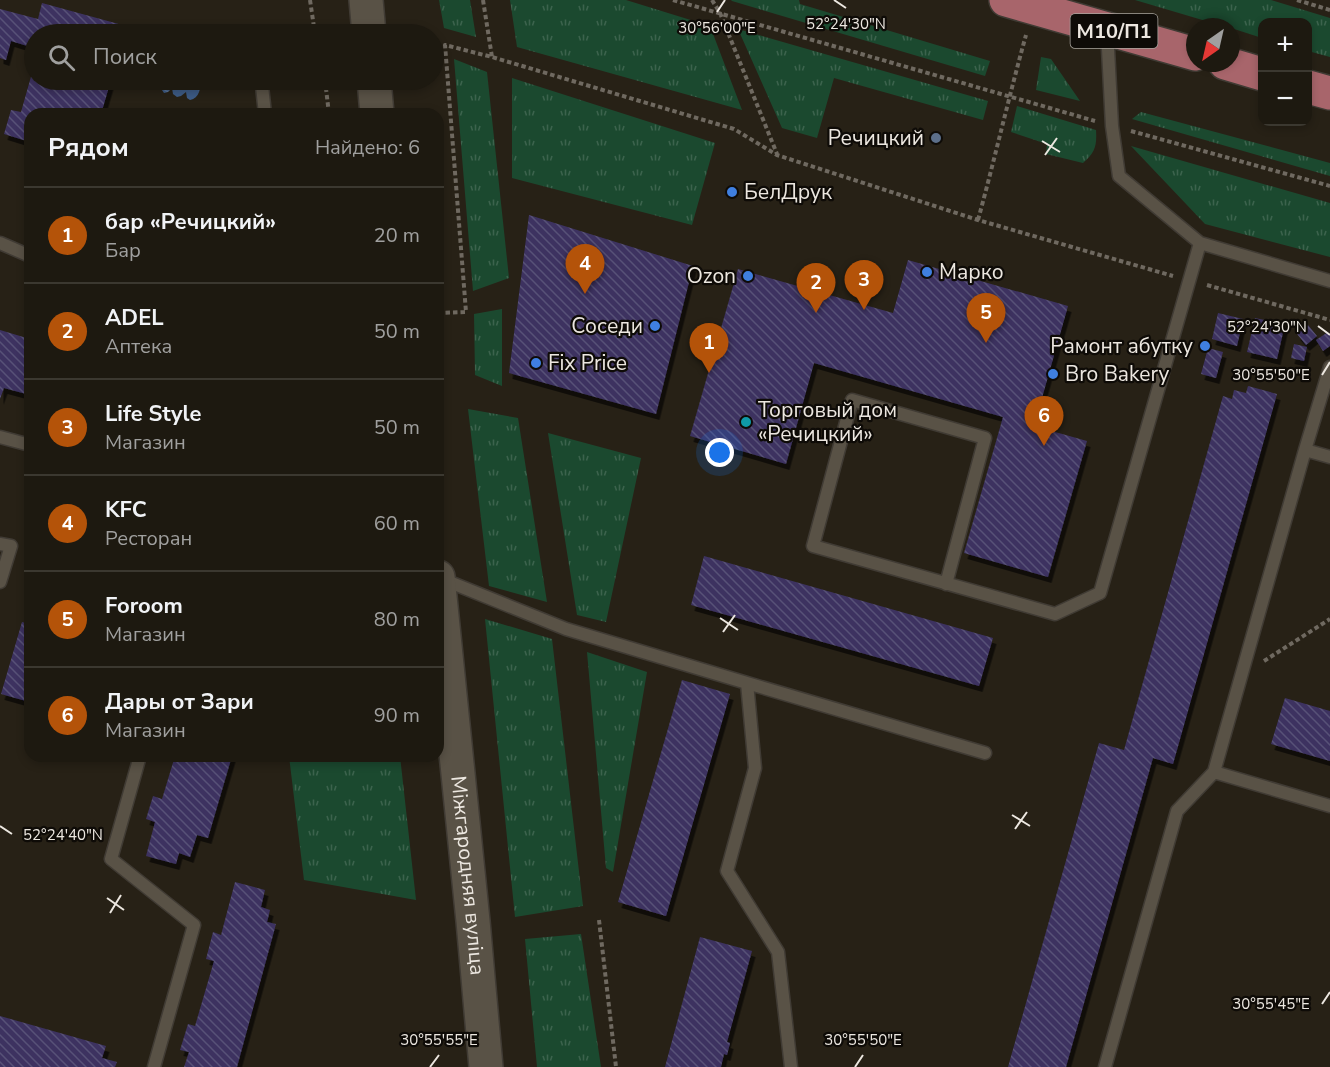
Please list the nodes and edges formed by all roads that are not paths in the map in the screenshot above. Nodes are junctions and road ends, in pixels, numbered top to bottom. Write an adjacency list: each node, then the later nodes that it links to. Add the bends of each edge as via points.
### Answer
1 (366, 0): 3 (main road)
2 (1020, 4): 4 (main road, М10/П1)
3 (368, 24)
4 (1107, 28): 5 (main road, М10/П1); 15 (lane, via 1119,176)
5 (1186, 51)
6 (1240, 67): 7 (main road)
7 (1258, 73)
8 (1312, 88): 11 (main road)
9 (262, 90): 12 (lane)
10 (375, 90): 13 (main road)
11 (1330, 93)
12 (264, 108)
13 (376, 108)
14 (0, 243): 16 (lane)
15 (1200, 243): 17 (lane); 26 (lane, via 1100,593 1055,614)
16 (24, 253)
17 (1330, 281)
18 (1330, 367): 21 (lane)
19 (0, 437): 20 (lane)
20 (24, 443)
21 (1305, 450): 22 (lane); 31 (lane)
22 (1330, 457)
23 (0, 544): 25 (lane, via 11,546)
24 (444, 579): 28 (lane, via 566,629)
25 (0, 582)
26 (946, 584): 26 (lane, via 813,546 852,400 985,438)
27 (444, 636): 34 (main road, Міжгародняя вуліца)
28 (747, 683): 29 (lane); 35 (lane, via 755,768 726,871 778,952)
29 (985, 753)
30 (138, 762): 33 (lane, via 111,859 194,925)
31 (1214, 772): 32 (lane); 36 (lane, via 1177,812)
32 (1330, 806)
33 (154, 1067)
34 (486, 1067)
35 (791, 1067)
36 (1104, 1067)

